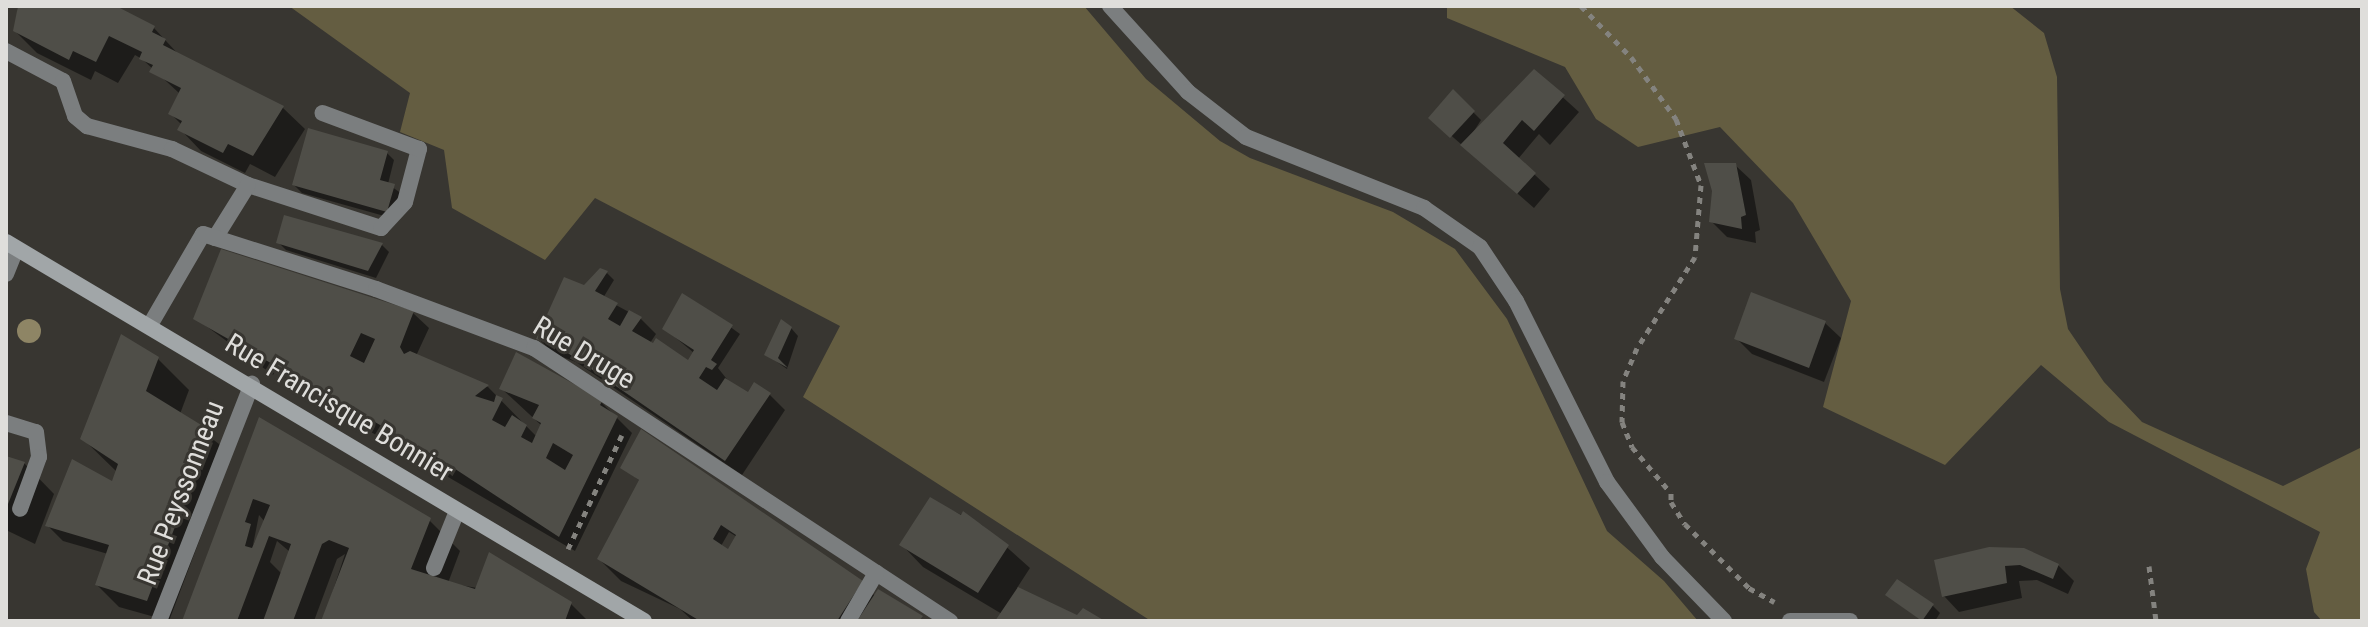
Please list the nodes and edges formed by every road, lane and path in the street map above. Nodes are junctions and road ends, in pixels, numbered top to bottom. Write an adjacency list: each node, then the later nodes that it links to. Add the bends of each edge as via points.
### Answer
1 (1110, 6): 24 (street, via 1188,92 1246,137 1424,208 1480,247 1516,301 1607,482 1662,557)
2 (1581, 6): 19 (path, via 1631,57 1668,106 1688,143 1701,185 1695,257 1637,348 1623,381 1622,422 1632,447 1671,493 1671,502 1702,544 1749,588)
3 (6, 51): 5 (street, via 63,81 75,116 87,126 172,149)
4 (322, 113): 5 (street, via 419,149 405,202 381,228)
5 (248, 185): 6 (street)
6 (215, 238): 9 (street, via 203,234); 11 (street, Rue Druge, via 376,289 534,348)
7 (11, 246): 8 (street); 9 (street, Rue Francisque Bonnier)
8 (6, 274)
9 (150, 325): 10 (street, Rue Francisque Bonnier)
10 (252, 384): 14 (street, Rue Francisque Bonnier); 20 (street, Rue Peyssonneau)
11 (633, 413): 17 (street, Rue Druge); 18 (path)
12 (6, 423): 13 (street, via 36,432 39,457)
13 (20, 509)
14 (457, 511): 16 (street); 18 (street, Rue Francisque Bonnier)
15 (2149, 566): 27 (path)
16 (434, 568)
17 (876, 573): 22 (street); 23 (street, Rue Druge)
18 (557, 574): 21 (street, Rue Francisque Bonnier)
19 (1811, 618): 25 (street); 26 (street)
20 (159, 621)
21 (644, 621)
22 (848, 621)
23 (950, 621)
24 (1724, 621)
25 (1790, 621)
26 (1850, 621)
27 (2156, 621)

